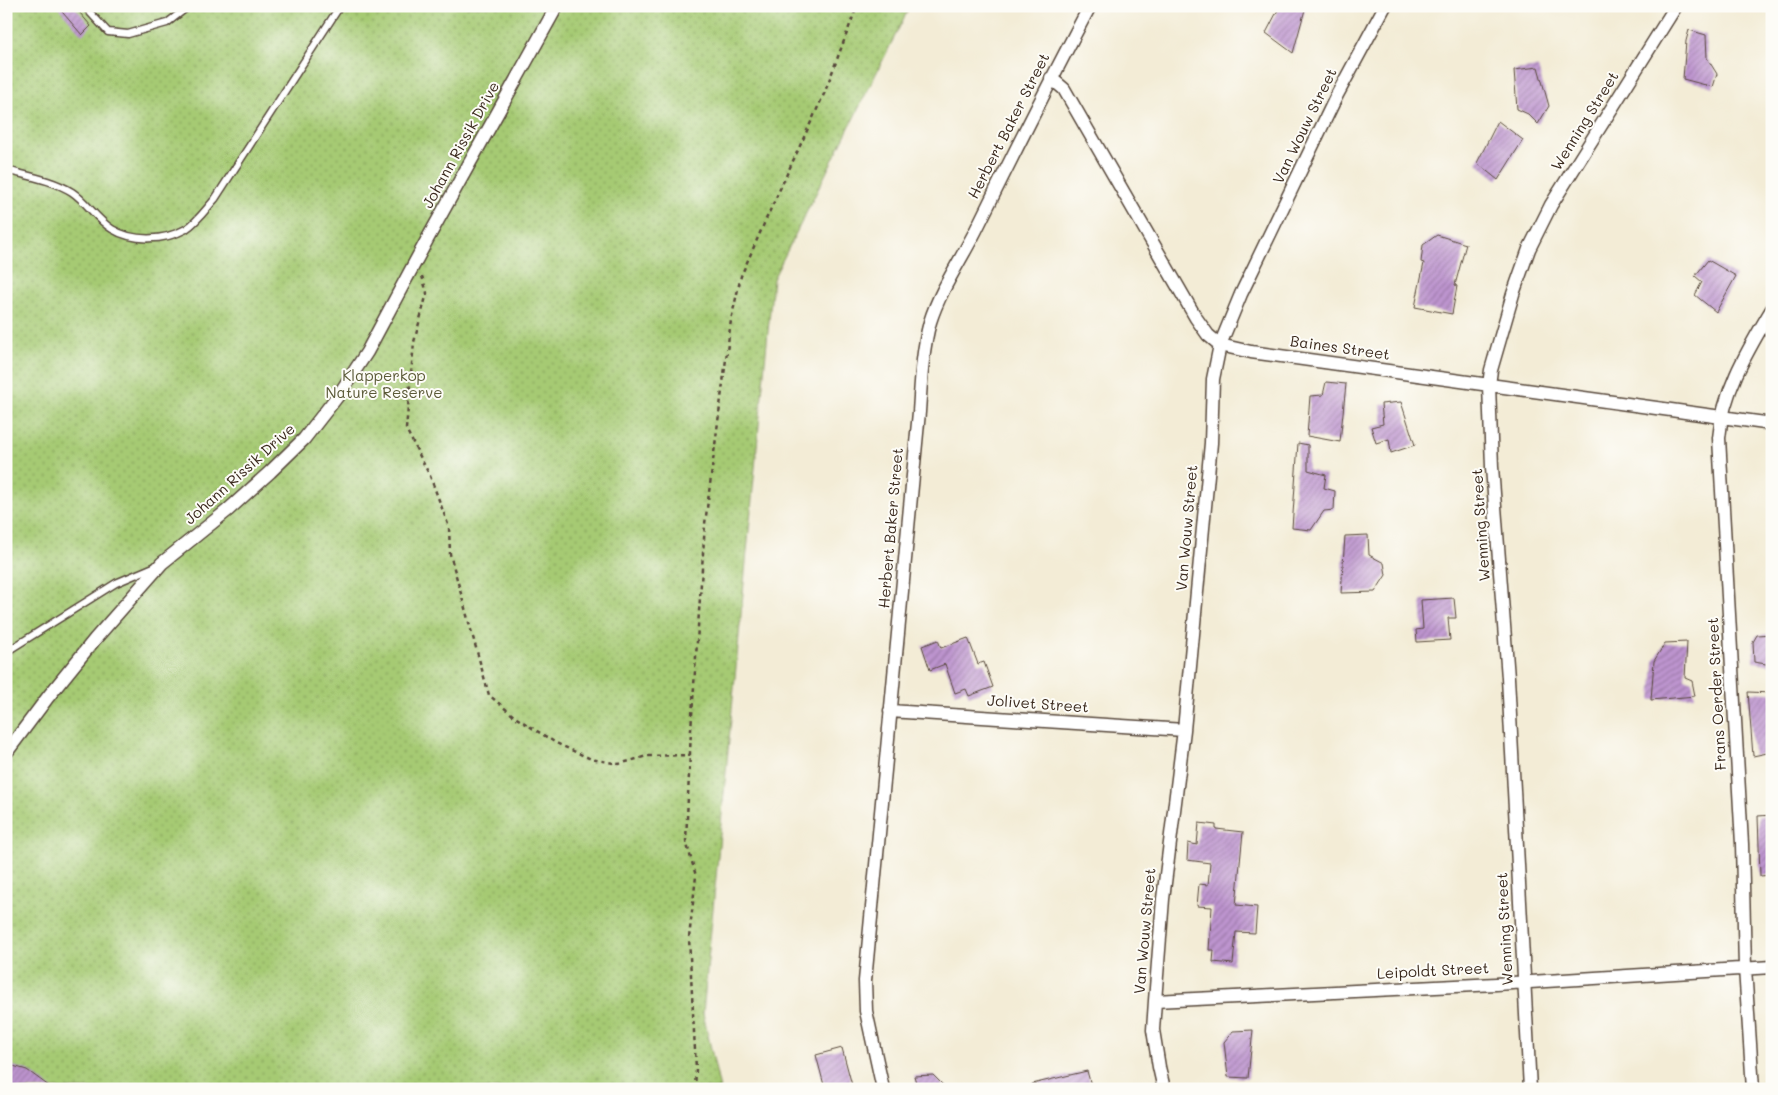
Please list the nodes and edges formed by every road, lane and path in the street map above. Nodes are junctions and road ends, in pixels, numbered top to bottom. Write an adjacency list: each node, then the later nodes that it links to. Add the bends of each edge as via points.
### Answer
1 (84, 6): 2 (lane, via 108,32 128,34 168,23)
2 (189, 6)
3 (340, 6): 10 (lane, via 220,192 186,229 159,238 127,236 112,229 73,193 56,184)
4 (557, 6): 17 (street, Johann Rissik Drive, via 367,352 340,393 304,439 270,472)
5 (857, 6): 22 (path, via 824,94 741,276 731,320 705,524)
6 (1090, 6): 9 (street, Herbert Baker Street)
7 (1385, 6): 13 (street, Van Wouw Street, via 1337,95 1241,294)
8 (1676, 6): 14 (street, Wenning Street, via 1551,205 1529,249 1513,294)
9 (1050, 78): 13 (street, via 1064,90 1196,318); 19 (street, Herbert Baker Street, via 930,323 920,395)
10 (6, 170)
11 (421, 273): 22 (path, via 427,293 414,342 406,429 430,476 449,527 450,554 489,695 515,717 591,759 619,764 647,756)
12 (1772, 309): 15 (street, Frans Oerder Street, via 1728,390)
13 (1220, 345): 14 (street, Baines Street); 20 (street, Van Wouw Street, via 1213,379 1211,443)
14 (1489, 385): 15 (street, Baines Street); 25 (street, Wenning Street)
15 (1720, 417): 16 (street, Baines Street); 24 (street, Frans Oerder Street, via 1742,844)
16 (1772, 424)
17 (162, 563): 18 (lane, via 116,583); 21 (street, Johann Rissik Drive, via 95,639)
18 (6, 652)
19 (890, 711): 20 (street, Jolivet Street); 28 (street, Herbert Baker Street, via 865,981 866,1011)
20 (1184, 730): 26 (street, Van Wouw Street, via 1163,899)
21 (6, 753)
22 (690, 754): 27 (path, via 686,840 696,876 689,938)
23 (1772, 967): 24 (street, Leipoldt Street)
24 (1745, 968): 25 (street, Leipoldt Street); 31 (street, Frans Oerder Street)
25 (1524, 982): 26 (street, Leipoldt Street); 30 (street, Wenning Street)
26 (1155, 1001): 29 (street, Van Wouw Street, via 1153,1030)
27 (695, 1089)
28 (883, 1089)
29 (1164, 1089)
30 (1530, 1089)
31 (1753, 1089)

